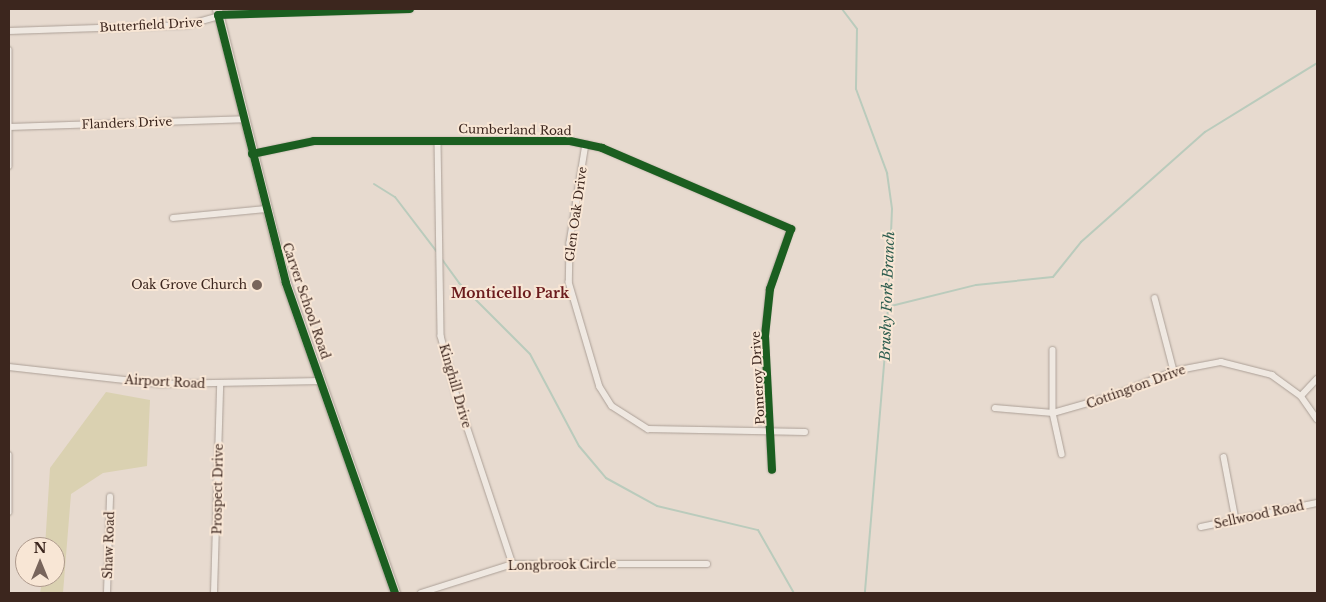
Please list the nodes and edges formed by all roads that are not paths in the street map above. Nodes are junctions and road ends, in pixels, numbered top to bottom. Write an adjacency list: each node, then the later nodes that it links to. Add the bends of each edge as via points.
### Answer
1 (410, 9): 2 (street, Butterfield Drive)
2 (217, 12): 3 (street, Butterfield Drive, via 208,22 188,25); 5 (main road, Carver School Road)
3 (9, 31)
4 (9, 50): 6 (street)
5 (244, 119): 6 (street, Flanders Drive); 9 (main road, Carver School Road)
6 (9, 127): 10 (street)
7 (438, 141): 8 (street, Cumberland Road); 9 (street, Cumberland Road, via 314,141); 37 (street, Kinghill Drive, via 441,336 457,396)
8 (586, 144): 13 (street, Cumberland Road); 25 (street, Glen Oak Drive, via 570,243 569,282 605,396 622,416 648,429)
9 (252, 154): 11 (main road, Carver School Road)
10 (9, 166)
11 (266, 209): 12 (street); 19 (main road, Carver School Road, via 286,283)
12 (173, 218)
13 (791, 229): 25 (street, Pomeroy Drive, via 776,265 767,310 765,349)
14 (1155, 298): 17 (street)
15 (1053, 350): 23 (street)
16 (9, 367): 20 (street, Airport Road, via 160,384)
17 (1174, 372): 21 (street, Cottington Drive, via 1207,363 1235,362 1272,375); 23 (street, Cottington Drive, via 1106,399)
18 (1317, 379): 21 (street)
19 (322, 381): 20 (street, Airport Road); 41 (main road, Carver School Road)
20 (220, 385): 40 (street, Prospect Drive)
21 (1301, 396): 24 (street, Cottington Drive)
22 (995, 408): 23 (street, Cottington Drive)
23 (1053, 413): 27 (street)
24 (1317, 419)
25 (772, 432): 26 (street, Glen Oak Drive); 31 (street, Pomeroy Drive)
26 (805, 432)
27 (1062, 454)
28 (9, 455): 30 (street)
29 (1224, 457): 35 (street)
30 (9, 469): 34 (street)
31 (772, 470)
32 (110, 497): 39 (street, Shaw Road)
33 (1317, 503): 35 (street, Sellwood Road)
34 (9, 512)
35 (1236, 520): 36 (street, Sellwood Road)
36 (1201, 527)
37 (514, 564): 38 (street, Longbrook Circle); 42 (street, Longbrook Circle)
38 (708, 564)
39 (107, 593)
40 (214, 593)
41 (395, 593)
42 (420, 593)

